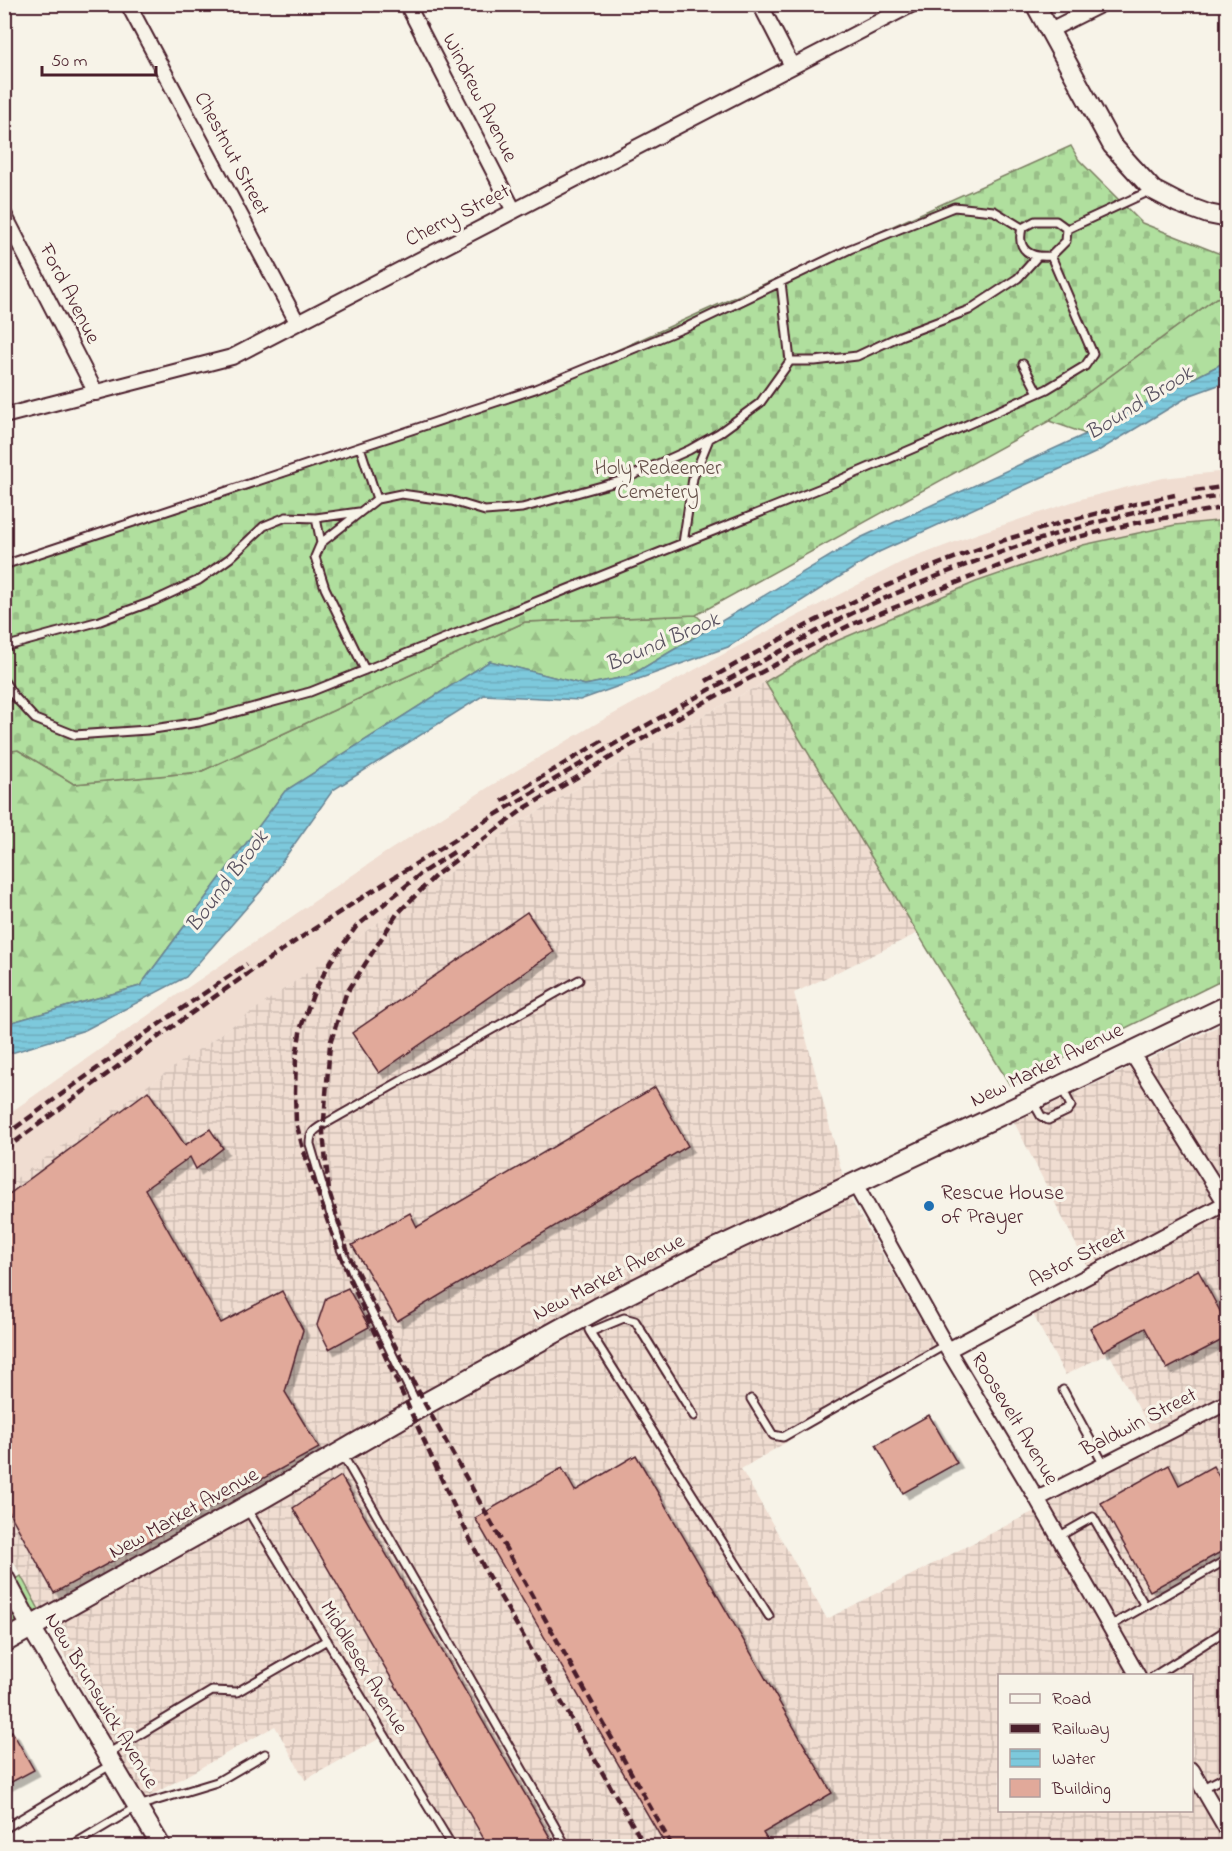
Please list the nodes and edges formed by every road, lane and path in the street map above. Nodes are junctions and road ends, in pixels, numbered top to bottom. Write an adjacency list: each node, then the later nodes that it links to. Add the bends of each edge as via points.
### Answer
1 (128, 4): 18 (street, Chestnut Street)
2 (407, 4): 10 (street, Windrew Avenue)
3 (760, 4): 8 (street)
4 (913, 4): 8 (street, Cherry Street)
5 (1035, 4): 7 (street)
6 (1102, 4): 7 (street)
7 (1048, 31): 9 (street, via 1112,145)
8 (792, 66): 10 (street, Cherry Street)
9 (1153, 190): 12 (street, via 1178,203); 14 (lane)
10 (514, 211): 18 (street, Cherry Street)
11 (4, 214): 21 (street, Ford Avenue)
12 (1227, 218)
13 (1022, 228): 14 (lane, via 1035,221 1056,221); 16 (lane, via 1020,237 1026,251); 17 (lane, via 994,211 954,207)
14 (1068, 230): 15 (lane, via 1066,241)
15 (1051, 256): 16 (lane); 22 (lane, via 1093,354 1085,366)
16 (1037, 257): 19 (lane, via 1018,278 969,310 857,357)
17 (780, 282): 19 (lane); 25 (lane, via 689,326 535,389)
18 (297, 322): 21 (street, Cherry Street, via 232,357)
19 (790, 361): 24 (lane, via 760,402)
20 (1023, 364): 22 (lane)
21 (96, 393): 23 (street, Cherry Street)
22 (1038, 393): 30 (lane)
23 (4, 416)
24 (709, 439): 26 (lane, via 620,481 522,508 485,511 452,501 401,494); 30 (lane, via 693,478)
25 (360, 447): 26 (lane); 31 (lane)
26 (377, 500): 27 (lane)
27 (361, 512): 28 (lane); 29 (lane)
28 (316, 518): 29 (lane); 32 (lane, via 286,517 264,526 199,580 154,601 100,621)
29 (321, 543): 33 (lane, via 315,557)
30 (683, 543): 33 (lane)
31 (4, 565)
32 (4, 647)
33 (365, 670): 34 (lane, via 310,692 199,722 92,735 75,735 35,719)
34 (4, 681)
35 (579, 980): 45 (lane, via 310,1135 341,1249)
36 (1227, 1006): 37 (main road, New Market Avenue)
37 (1131, 1052): 38 (main road, New Market Avenue); 39 (street)
38 (855, 1184): 40 (main road, New Market Avenue, via 720,1247); 41 (street, Roosevelt Avenue)
39 (1227, 1204): 41 (street, Astor Street)
40 (586, 1325): 45 (main road, New Market Avenue); 46 (lane, via 624,1318 635,1321); 55 (lane)
41 (946, 1348): 43 (lane, via 783,1437 773,1435); 49 (street, Roosevelt Avenue)
42 (1063, 1390): 48 (lane)
43 (751, 1399)
44 (1227, 1402): 48 (street, Baldwin Street)
45 (418, 1408): 47 (main road, New Market Avenue)
46 (694, 1416)
47 (340, 1452): 50 (main road, New Market Avenue); 74 (lane)
48 (1104, 1465): 49 (street, Baldwin Street)
49 (1037, 1499): 51 (street, Roosevelt Avenue)
50 (245, 1507): 57 (main road, New Market Avenue); 59 (lane, Middlesex Avenue)
51 (1058, 1537): 54 (lane, via 1093,1517); 56 (street, Roosevelt Avenue)
52 (1227, 1559): 54 (lane)
53 (4, 1577): 57 (street, New Brunswick Avenue)
54 (1145, 1606): 56 (lane)
55 (770, 1616)
56 (1110, 1626): 61 (street, Roosevelt Avenue)
57 (31, 1628): 60 (main road, New Market Avenue); 64 (street, New Brunswick Avenue)
58 (1227, 1629): 62 (lane)
59 (327, 1640): 64 (lane, via 237,1692 212,1691); 73 (lane, Middlesex Avenue)
60 (4, 1642)
61 (1137, 1674)
62 (1157, 1674)
63 (265, 1754): 68 (lane, via 217,1782)
64 (109, 1759): 68 (street, New Brunswick Avenue); 69 (lane)
65 (1193, 1773): 67 (street)
66 (1227, 1774): 67 (lane)
67 (1202, 1789): 70 (street)
68 (138, 1806): 71 (lane); 72 (street, New Brunswick Avenue)
69 (4, 1829)
70 (1227, 1832)
71 (71, 1846)
72 (161, 1846)
73 (452, 1846)
74 (566, 1846)

